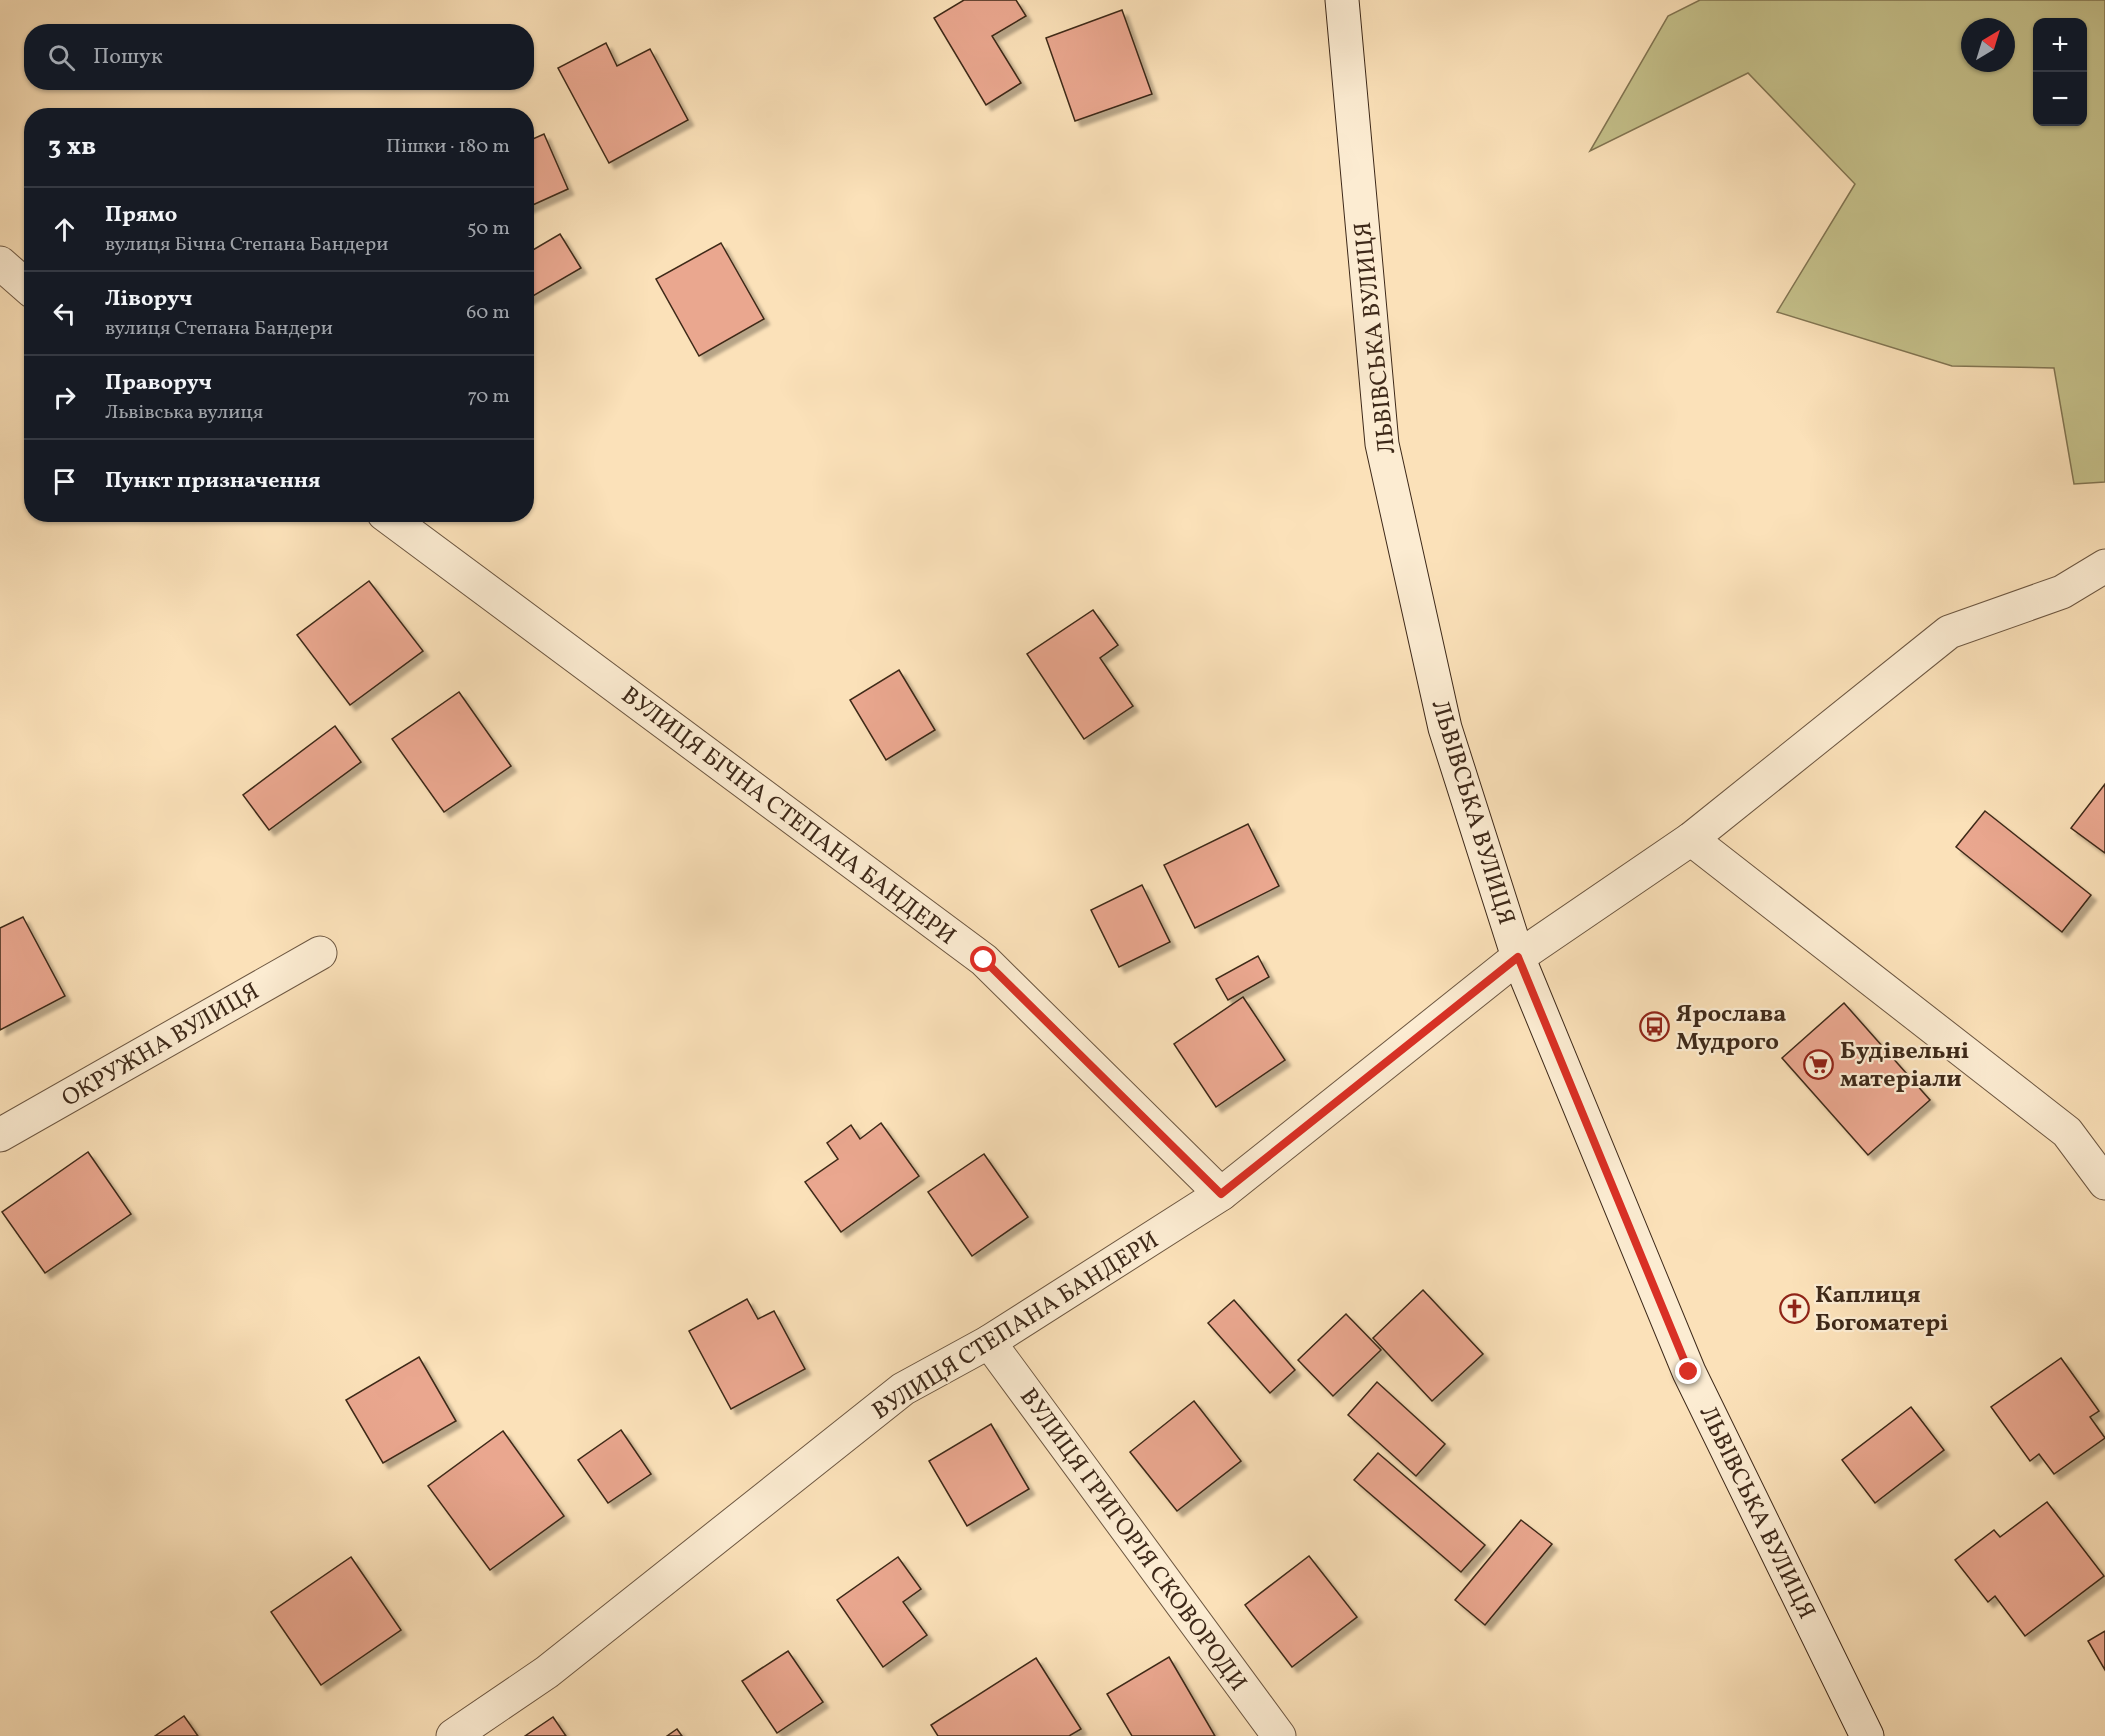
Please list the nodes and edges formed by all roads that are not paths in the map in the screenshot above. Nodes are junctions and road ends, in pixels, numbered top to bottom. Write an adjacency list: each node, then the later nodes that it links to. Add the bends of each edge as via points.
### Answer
1 (1342, 0): 8 (street, ЛЬВІВСЬКА ВУЛИЦЯ, via 1382,444 1445,728)
2 (0, 263): 3 (street)
3 (24, 284)
4 (395, 522): 11 (street, ВУЛИЦЯ БІЧНА СТЕПАНА БАНДЕРИ, via 984,960)
5 (2105, 566): 6 (street, ВУЛИЦЯ СТЕПАНА БАНДЕРИ, via 2062,592 1949,632)
6 (1691, 839): 8 (street, ВУЛИЦЯ СТЕПАНА БАНДЕРИ); 10 (street, via 2067,1132)
7 (320, 953): 9 (street, ОКРУЖНА ВУЛИЦЯ)
8 (1518, 957): 11 (street, ВУЛИЦЯ СТЕПАНА БАНДЕРИ); 15 (street, ЛЬВІВСЬКА ВУЛИЦЯ, via 1689,1372)
9 (0, 1135)
10 (2105, 1183)
11 (1221, 1194): 12 (street, ВУЛИЦЯ СТЕПАНА БАНДЕРИ)
12 (989, 1342): 13 (street, ВУЛИЦЯ СТЕПАНА БАНДЕРИ, via 903,1389 547,1672); 14 (street, ВУЛИЦЯ ГРИГОРІЯ СКОВОРОДИ)
13 (453, 1736)
14 (1280, 1736)
15 (1867, 1736)

